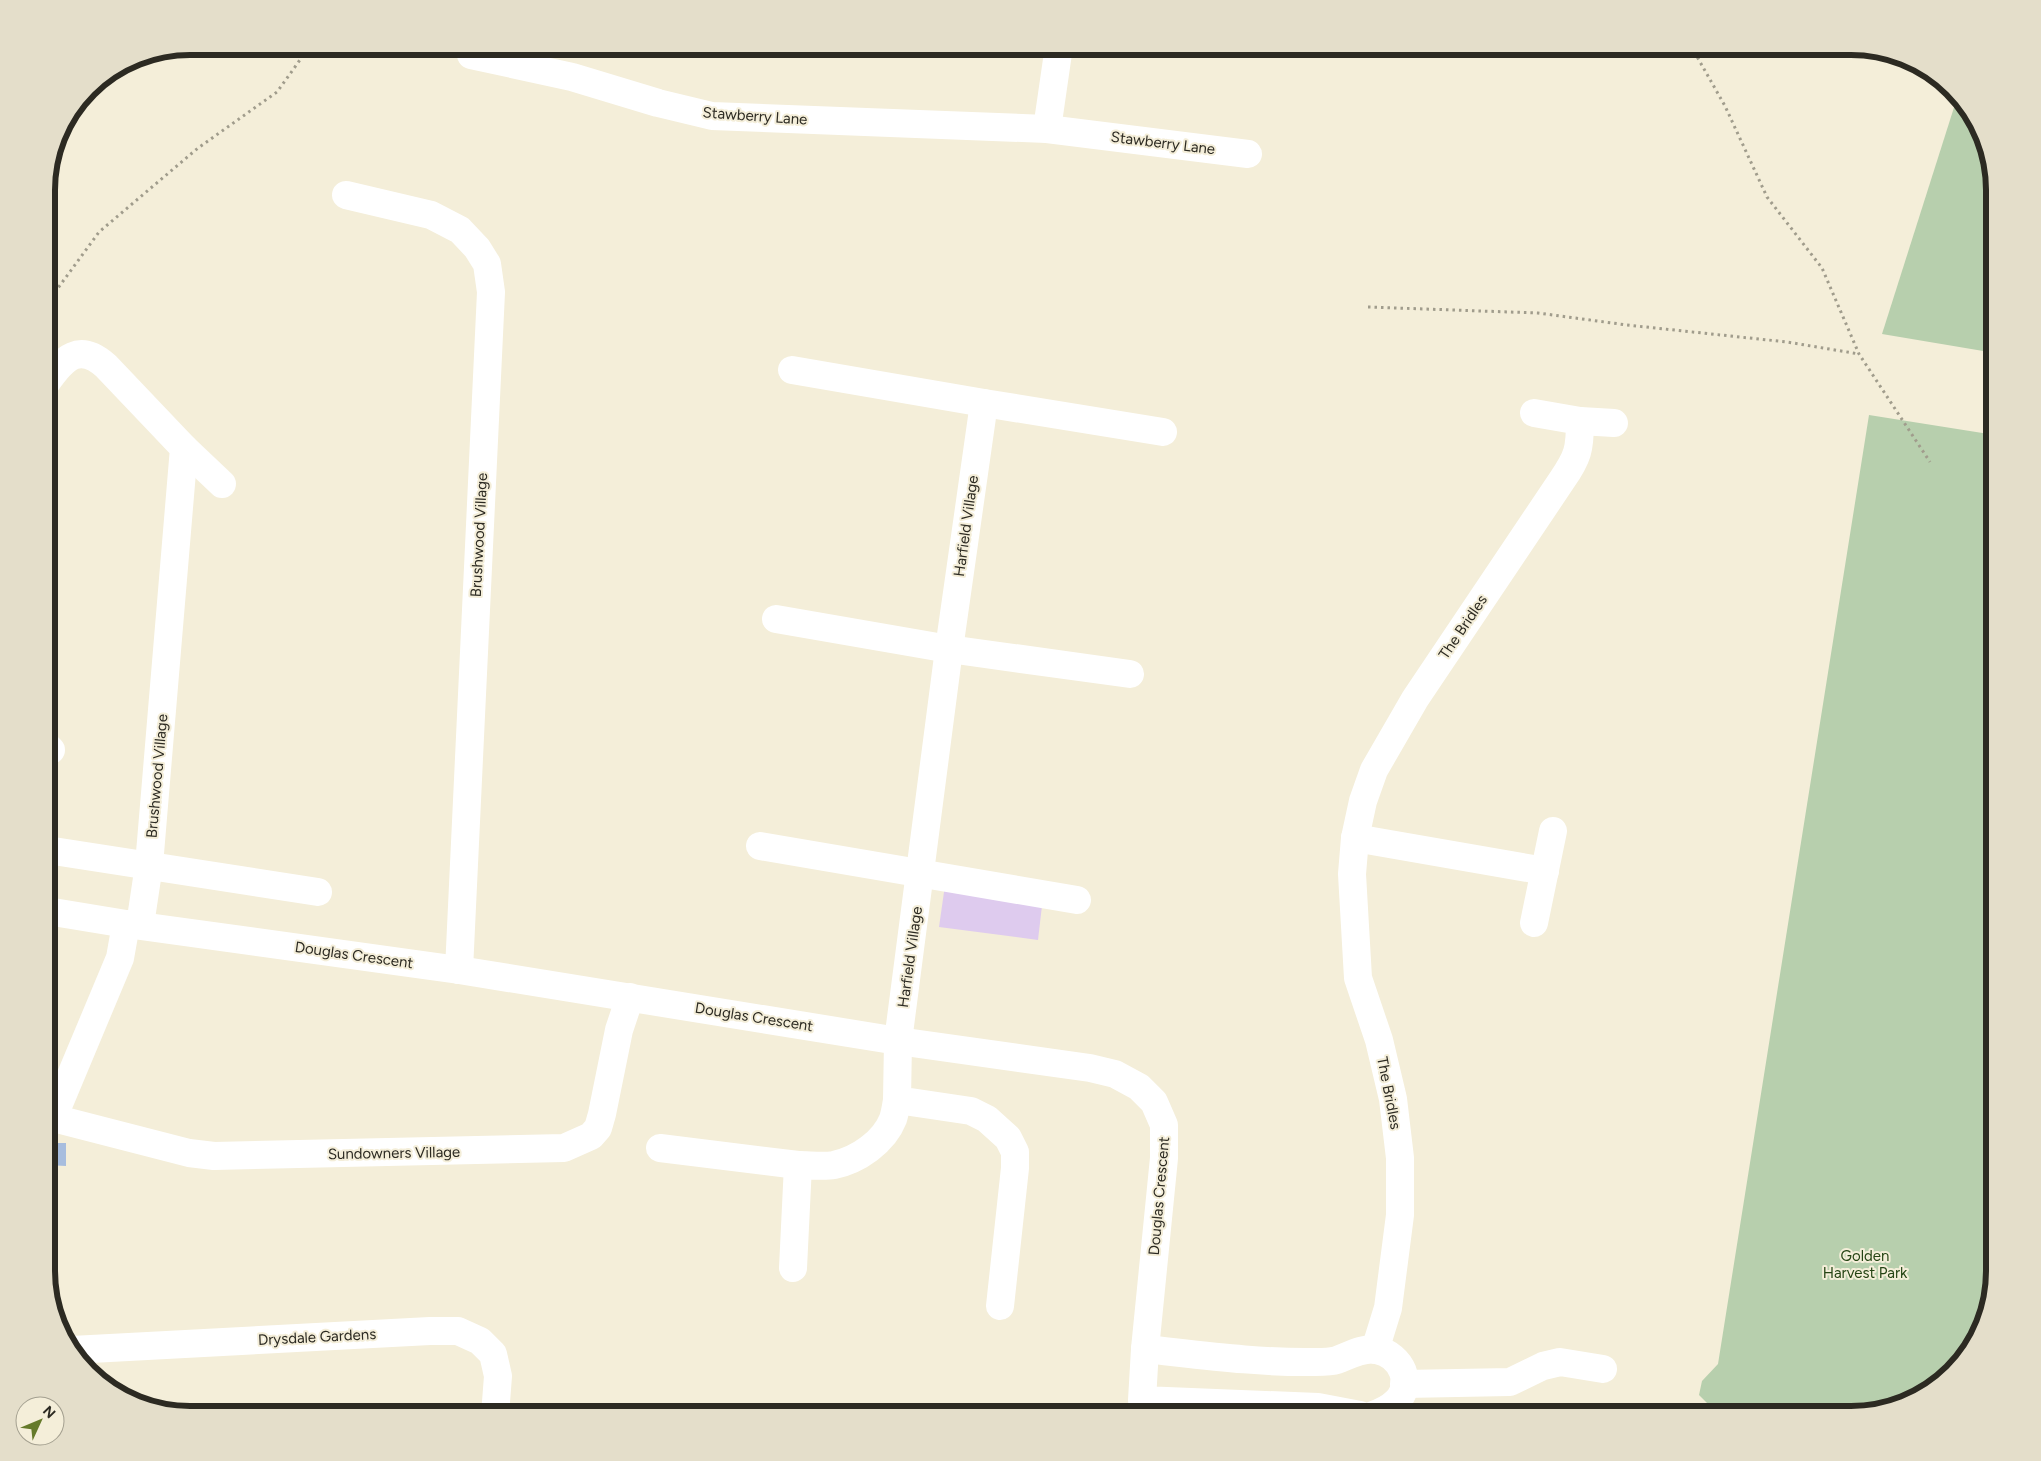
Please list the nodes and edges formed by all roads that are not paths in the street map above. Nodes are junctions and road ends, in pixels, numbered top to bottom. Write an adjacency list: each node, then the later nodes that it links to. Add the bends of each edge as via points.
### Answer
1 (475, 55): 3 (street, Stawberry Lane, via 572,77 712,116)
2 (1058, 55): 3 (street)
3 (1047, 129): 4 (street, Stawberry Lane)
4 (1248, 154)
5 (346, 195): 30 (street, Brushwood Village, via 431,215 460,230 487,264 491,292)
6 (792, 370): 8 (street)
7 (55, 371): 13 (street, via 64,360 78,355 94,357)
8 (984, 403): 12 (street); 16 (street, Harfield Village)
9 (1534, 413): 10 (street)
10 (1580, 421): 11 (street); 19 (street, The Bridles, via 1579,448 1569,470 1415,699 1374,770)
11 (1614, 423)
12 (1162, 432)
13 (184, 448): 14 (street); 22 (street, Brushwood Village)
14 (222, 484)
15 (776, 619): 16 (street)
16 (949, 649): 17 (street); 24 (street, Harfield Village)
17 (1130, 674)
18 (1553, 831): 23 (street)
19 (1355, 838): 23 (street); 42 (street, The Bridles, via 1352,874 1358,978 1393,1099 1400,1158 1400,1215 1388,1308)
20 (760, 846): 24 (street)
21 (55, 851): 22 (street)
22 (149, 865): 25 (street); 29 (street, Brushwood Village)
23 (1545, 871): 28 (street)
24 (921, 873): 26 (street); 32 (street, Harfield Village)
25 (318, 892)
26 (1077, 900)
27 (55, 912): 29 (street, Douglas Crescent)
28 (1534, 923)
29 (133, 924): 30 (street, Douglas Crescent); 34 (street, Sundowners Village)
30 (459, 970): 31 (street, Douglas Crescent)
31 (630, 997): 32 (street, Douglas Crescent); 35 (street, Sundowners Village, via 619,1030 598,1128 591,1136 564,1148 214,1156 189,1153)
32 (898, 1041): 33 (street, Harfield Village); 40 (street, Douglas Crescent, via 1090,1068 1114,1074 1139,1087 1154,1102 1164,1125 1164,1158)
33 (897, 1100): 37 (street, Harfield Village, via 890,1126 865,1152 832,1165); 39 (street, via 971,1111 996,1125 1008,1138 1015,1152 1015,1168)
34 (55, 1106)
35 (55, 1118)
36 (660, 1148): 37 (street, Harfield Village)
37 (798, 1165): 38 (street)
38 (793, 1268)
39 (1000, 1306)
40 (1145, 1349): 42 (street, via 1316,1362); 46 (street, Douglas Crescent, via 1142,1400)
41 (81, 1350): 45 (street, Drysdale Gardens, via 458,1331 480,1341 493,1354 498,1376)
42 (1375, 1350): 44 (street, via 1397,1361 1402,1368)
43 (1603, 1369): 44 (street, via 1560,1362 1543,1366 1510,1382)
44 (1404, 1384): 47 (street, via 1404,1391)
45 (496, 1406)
46 (1293, 1406)
47 (1391, 1406)

